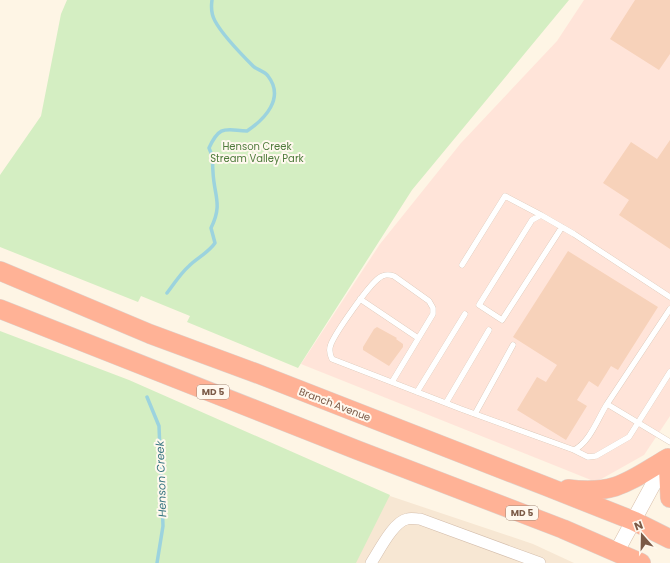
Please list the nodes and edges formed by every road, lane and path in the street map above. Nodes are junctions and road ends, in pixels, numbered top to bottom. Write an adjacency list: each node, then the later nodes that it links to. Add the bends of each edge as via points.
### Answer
1 (541, 215): 2 (lane); 2 (lane, via 532,220 479,305 502,320); 3 (lane, via 505,196)
2 (562, 227): 5 (lane)
3 (462, 265)
4 (0, 271): 22 (highway, Branch Avenue, via 150,334)
5 (670, 297)
6 (360, 299): 11 (lane); 11 (lane, via 379,277 388,274 394,276 429,301 433,308 433,314); 14 (lane, via 331,344 330,355 332,359)
7 (0, 309): 26 (highway, MD 5)
8 (670, 309): 17 (lane)
9 (465, 314): 15 (lane)
10 (489, 330): 16 (lane)
11 (418, 338): 14 (lane)
12 (513, 345): 18 (lane)
13 (670, 372): 19 (lane)
14 (392, 382): 15 (lane)
15 (417, 392): 16 (lane)
16 (446, 403): 18 (lane)
17 (607, 404): 19 (lane); 20 (lane, via 580,448)
18 (475, 414): 20 (lane)
19 (638, 422): 20 (lane, via 629,437 596,456 588,457); 21 (lane)
20 (574, 450)
21 (669, 451): 22 (highway, via 626,483 613,489 582,491); 23 (highway); 24 (street)
22 (548, 487): 24 (highway, Branch Avenue)
23 (670, 498)
24 (634, 521): 25 (highway, Branch Avenue); 26 (street)
25 (670, 539)
26 (614, 557): 29 (highway, MD 5)
27 (371, 563): 28 (street, via 400,521 408,518 420,519)
28 (540, 563)
29 (640, 563)

